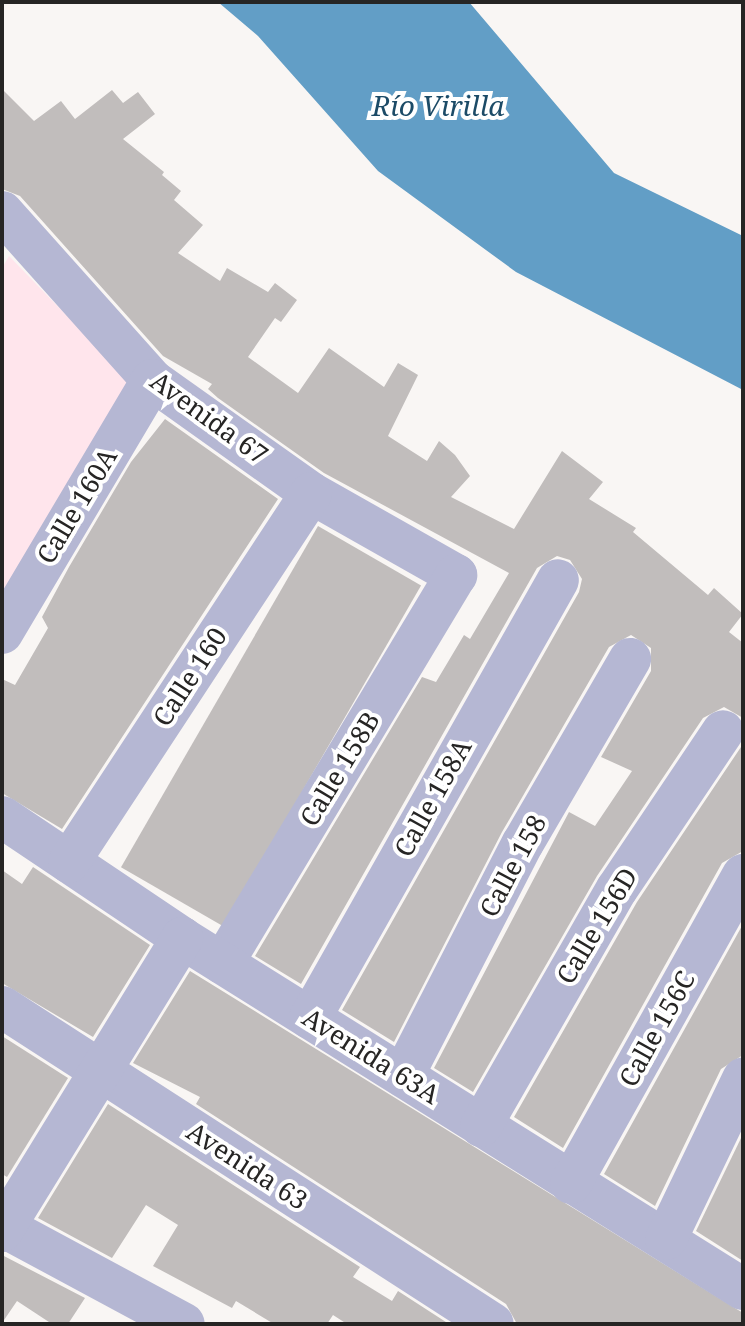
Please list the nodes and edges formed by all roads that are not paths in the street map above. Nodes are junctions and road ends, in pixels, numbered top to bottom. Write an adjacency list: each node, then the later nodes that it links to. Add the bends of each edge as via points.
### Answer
1 (6, 230): 2 (street, Avenida 67)
2 (152, 380): 3 (street, Avenida 67); 6 (street, Calle 160A)
3 (311, 493): 4 (street, Avenida 67); 10 (street, Calle 160)
4 (456, 575): 13 (street, Calle 158B)
5 (558, 580): 15 (street, Calle 158A)
6 (2, 633)
7 (630, 659): 17 (street, Calle 158, via 523,843)
8 (723, 731): 19 (street, Calle 156D, via 617,889)
9 (2, 817): 10 (street, Avenida 63A)
10 (69, 862): 12 (street, Avenida 63A)
11 (743, 875): 20 (street, Calle 156C)
12 (182, 938): 13 (street, Avenida 63A); 16 (street)
13 (223, 963): 15 (street, Avenida 63A)
14 (2, 1007): 16 (street, Avenida 63)
15 (310, 1018): 17 (street, Avenida 63A)
16 (100, 1071): 21 (street); 25 (street, Avenida 63)
17 (403, 1076): 19 (street, Avenida 63A)
18 (743, 1079): 22 (street)
19 (481, 1126): 20 (street, Avenida 63A)
20 (571, 1183): 22 (street, Avenida 63A)
21 (7, 1211): 24 (street)
22 (666, 1239): 23 (street, Avenida 63A)
23 (743, 1289)
24 (184, 1324)
25 (493, 1324)

